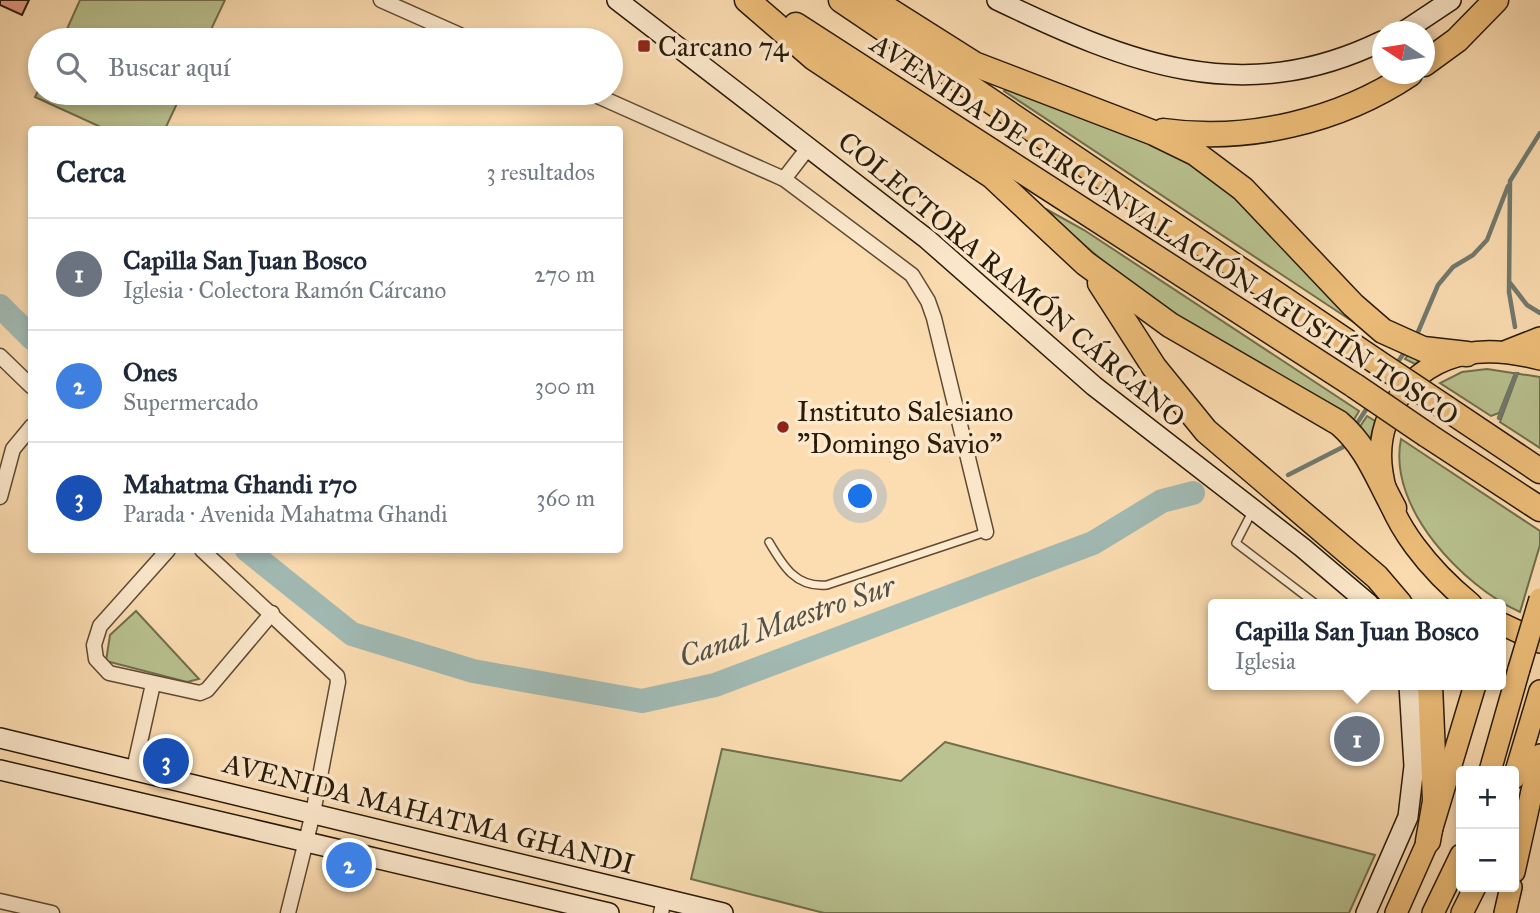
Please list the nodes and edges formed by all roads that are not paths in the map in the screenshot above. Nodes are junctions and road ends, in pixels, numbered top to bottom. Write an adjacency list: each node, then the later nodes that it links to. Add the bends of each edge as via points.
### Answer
1 (381, 0): 11 (street)
2 (617, 0): 17 (main road, COLECTORA RAMÓN CÁRCANO)
3 (747, 0): 19 (highway, via 814,58 992,176)
4 (757, 0): 30 (highway, AVENIDA DE CIRCUNVALACIÓN AGUSTÍN TOSCO, bridge)
5 (841, 0): 27 (highway, AVENIDA DE CIRCUNVALACIÓN AGUSTÍN TOSCO, bridge)
6 (873, 0): 16 (highway, via 974,64)
7 (997, 0): 12 (main road, via 1131,57 1195,73 1295,72)
8 (1451, 0): 10 (main road)
9 (1496, 0): 13 (highway)
10 (1420, 21)
11 (444, 28)
12 (1372, 45)
13 (1435, 56)
14 (1390, 84): 16 (highway, via 1339,109 1275,128 1203,134)
15 (618, 105): 18 (street)
16 (1135, 125): 22 (highway, via 1195,153 1225,173 1383,331 1423,349)
17 (808, 148): 18 (street); 31 (main road, COLECTORA RAMÓN CÁRCANO, via 982,285 1094,386)
18 (784, 179): 32 (street, via 897,261 921,288 934,317)
19 (1085, 262): 29 (highway, via 1170,326 1339,423 1371,461); 39 (highway, via 1159,375 1206,431 1377,577)
20 (1540, 338): 21 (main road)
21 (1498, 353): 22 (main road); 24 (main road)
22 (1467, 354): 29 (main road, via 1424,371 1392,409 1383,432 1381,461)
23 (0, 356): 25 (street)
24 (1540, 359)
25 (28, 383)
26 (28, 431): 28 (street, via 13,449)
27 (1540, 471)
28 (0, 497)
29 (1394, 508): 36 (main road, via 1411,540)
30 (1540, 509)
31 (1253, 510): 37 (lane, via 1236,543); 38 (main road, COLECTORA RAMÓN CÁRCANO)
32 (986, 532): 33 (lane, via 813,586 783,565)
33 (769, 542)
34 (165, 553): 46 (street, via 100,626 94,645 96,659 109,673)
35 (205, 553): 43 (street)
36 (1434, 568): 40 (main road); 41 (main road)
37 (1309, 599)
38 (1363, 599)
39 (1396, 599)
40 (1456, 599)
41 (1466, 599)
42 (1540, 600): 53 (main road, bridge)
43 (272, 613): 46 (street, via 206,690 193,693); 57 (street, via 337,676 338,692)
44 (1506, 626): 45 (main road)
45 (1540, 642)
46 (153, 684): 55 (street)
47 (1409, 690): 70 (main road, via 1414,766 1409,817)
48 (1430, 690): 59 (highway, via 1436,789)
49 (1473, 690): 59 (main road)
50 (1540, 691): 54 (main road)
51 (0, 738): 55 (main road, AVENIDA MAHATMA GHANDI)
52 (1540, 755): 60 (main road)
53 (1491, 766)
54 (1518, 766)
55 (134, 769): 57 (main road, AVENIDA MAHATMA GHANDI)
56 (0, 770): 58 (main road, AVENIDA MAHATMA GHANDI)
57 (313, 813): 58 (street); 65 (main road, AVENIDA MAHATMA GHANDI)
58 (305, 840): 67 (street); 68 (main road, AVENIDA MAHATMA GHANDI)
59 (1428, 841): 71 (main road)
60 (1519, 850)
61 (1456, 865): 72 (main road)
62 (1472, 892): 73 (main road)
63 (1510, 892): 74 (main road)
64 (0, 901): 66 (street)
65 (673, 907): 69 (main road, AVENIDA MAHATMA GHANDI)
66 (52, 913)
67 (288, 913)
68 (609, 913)
69 (723, 913)
70 (1366, 913)
71 (1396, 913)
72 (1433, 913)
73 (1462, 913)
74 (1505, 913)

